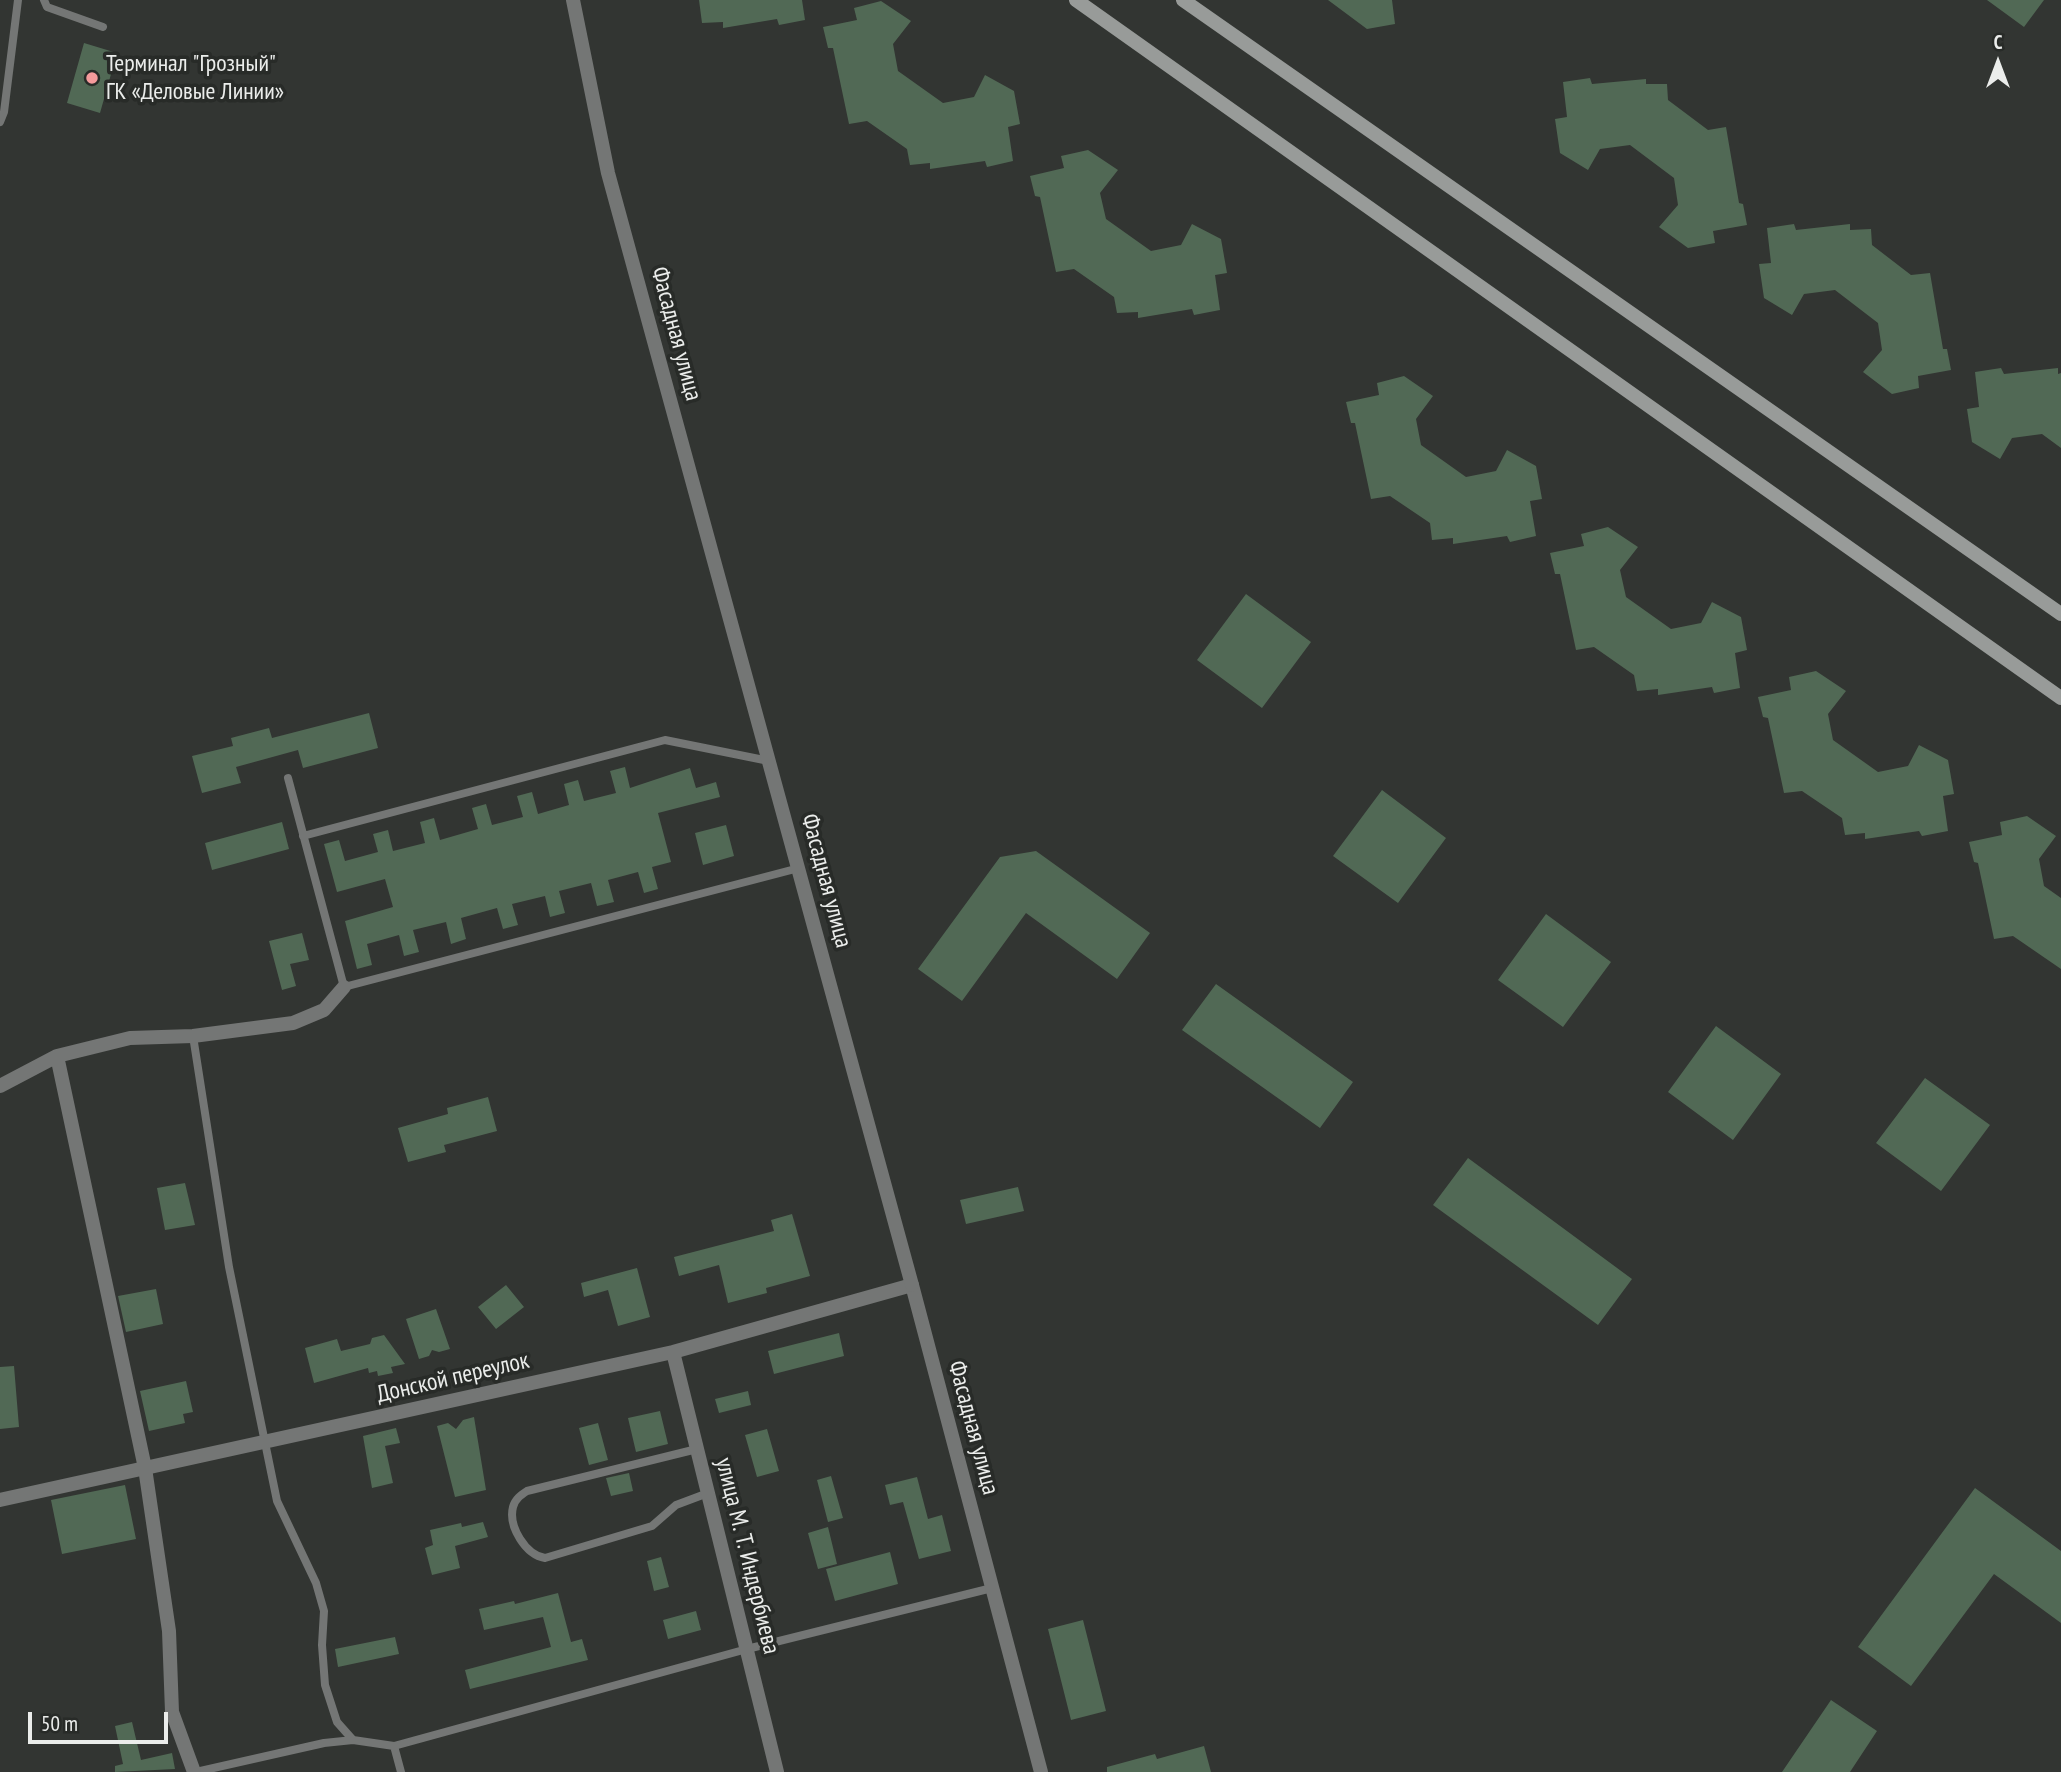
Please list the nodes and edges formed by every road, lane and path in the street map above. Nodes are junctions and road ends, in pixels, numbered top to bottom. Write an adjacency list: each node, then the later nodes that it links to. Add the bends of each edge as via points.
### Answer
1 (18, 0): 7 (lane)
2 (44, 0): 6 (lane, via 47,7)
3 (573, 0): 10 (street, Фасадная улица, via 608,173)
4 (1076, 0): 9 (main road)
5 (1183, 0): 8 (main road)
6 (103, 27)
7 (0, 122)
8 (2061, 614)
9 (2061, 698)
10 (770, 761): 12 (lane, via 665,740); 13 (street, Фасадная улица)
11 (288, 778): 12 (lane)
12 (303, 836): 14 (lane)
13 (799, 868): 14 (lane); 18 (street, Фасадная улица)
14 (344, 987): 15 (street, via 324,1010 293,1023)
15 (192, 1036): 16 (street, via 130,1038); 20 (lane, via 229,1267)
16 (57, 1056): 17 (street); 22 (street)
17 (0, 1086)
18 (912, 1285): 19 (street, Донской переулок); 25 (street, Фасадная улица)
19 (673, 1352): 20 (street, Донской переулок); 21 (street, улица М. Т. Индербиева)
20 (265, 1443): 22 (street, Донской переулок); 27 (lane, via 276,1501 316,1583 324,1611 326,1685 337,1722)
21 (697, 1449): 23 (street, улица М. Т. Индербиева); 23 (lane, via 527,1491 516,1500 513,1521 524,1546 533,1556 545,1558 652,1526 676,1505)
22 (145, 1468): 24 (street, Донской переулок); 29 (street, via 169,1631 172,1712)
23 (708, 1493): 26 (street, улица М. Т. Индербиева)
24 (0, 1500)
25 (992, 1588): 26 (lane); 32 (street, Фасадная улица)
26 (747, 1649): 28 (lane); 31 (street, улица М. Т. Индербиева)
27 (353, 1740): 28 (lane); 29 (lane)
28 (394, 1746): 30 (lane)
29 (195, 1772)
30 (401, 1772)
31 (777, 1772)
32 (1041, 1772)

